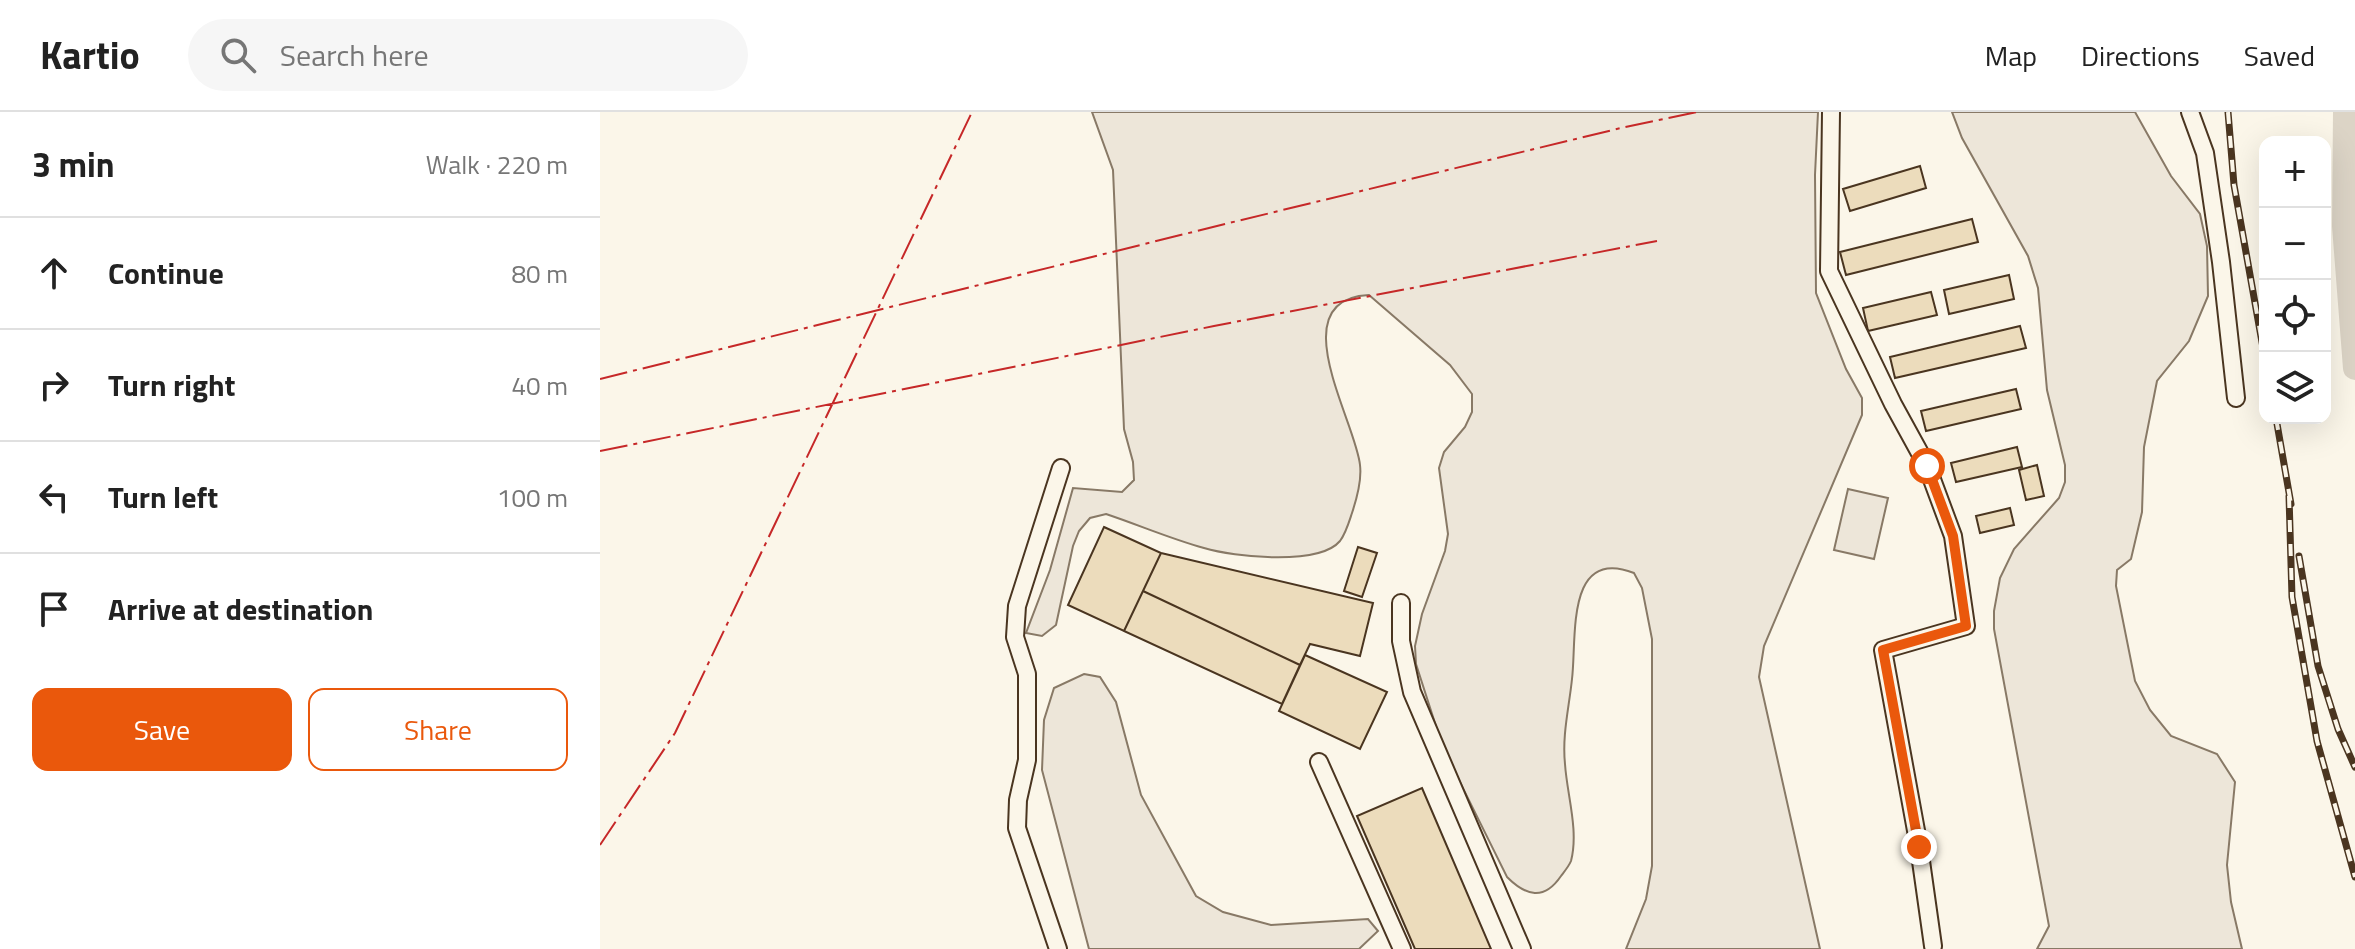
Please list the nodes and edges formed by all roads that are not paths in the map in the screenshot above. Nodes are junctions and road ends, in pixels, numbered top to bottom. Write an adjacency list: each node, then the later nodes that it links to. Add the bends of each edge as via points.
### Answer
1 (1831, 112): 7 (street, via 1829,271 1927,466 1953,536 1966,626 1883,650)
2 (2190, 112): 3 (street, via 2205,153)
3 (2236, 398)
4 (1061, 468): 8 (street, via 1017,606 1015,637 1027,674 1027,760 1017,828)
5 (1401, 603): 10 (street, via 1401,641 1412,692)
6 (1319, 762): 9 (street)
7 (1933, 946)
8 (1058, 949)
9 (1402, 949)
10 (1522, 949)

